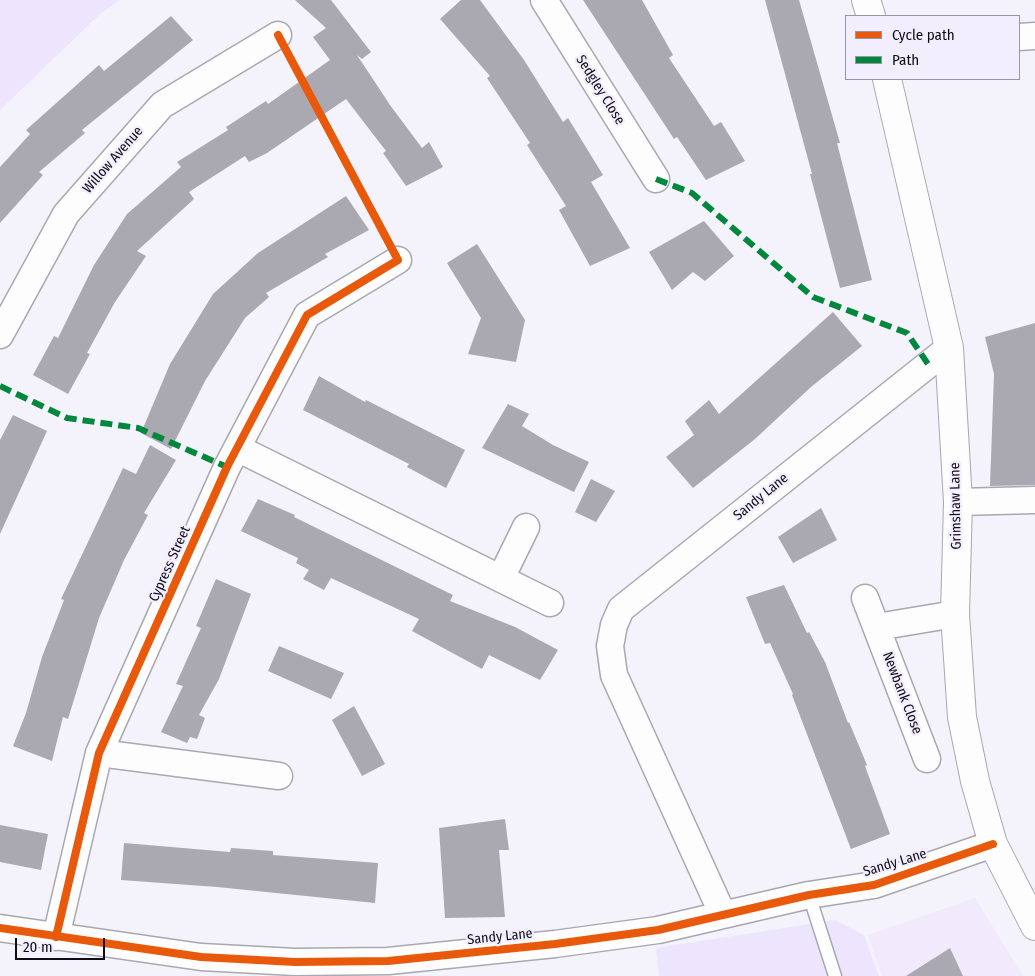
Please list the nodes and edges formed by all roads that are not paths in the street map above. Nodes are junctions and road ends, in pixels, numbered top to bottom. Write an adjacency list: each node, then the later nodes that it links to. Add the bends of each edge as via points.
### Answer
1 (544, 0): 8 (street, Sedgley Close)
2 (866, 0): 3 (main road)
3 (871, 15)
4 (278, 35): 10 (street, Willow Avenue, via 162,105 66,214)
5 (1035, 36): 6 (street)
6 (1020, 37)
7 (887, 80): 11 (main road, Grimshaw Lane)
8 (656, 179)
9 (398, 260): 12 (street, Cypress Street, via 307,315)
10 (0, 335)
11 (949, 348): 14 (main road, Grimshaw Lane); 26 (street, Sandy Lane, via 620,609 610,646 614,675)
12 (237, 448): 16 (street); 21 (street, Cypress Street)
13 (1035, 500): 14 (street)
14 (958, 502): 19 (main road, Grimshaw Lane)
15 (526, 527): 16 (street)
16 (501, 578): 18 (street)
17 (866, 598): 20 (street, Newbank Close)
18 (550, 603)
19 (955, 614): 20 (street); 24 (main road, Grimshaw Lane, via 962,717)
20 (877, 627): 22 (street, Newbank Close)
21 (99, 753): 23 (street); 29 (street, Cypress Street)
22 (927, 759)
23 (279, 776)
24 (993, 844): 25 (street, Sandy Lane, via 874,885); 27 (main road, Grimshaw Lane)
25 (809, 895): 26 (street, Sandy Lane); 30 (lane)
26 (723, 915): 29 (street, Sandy Lane, via 658,930 388,961 295,962 201,957)
27 (1035, 926)
28 (0, 928): 29 (street, Sandy Lane)
29 (56, 937)
30 (835, 976)

